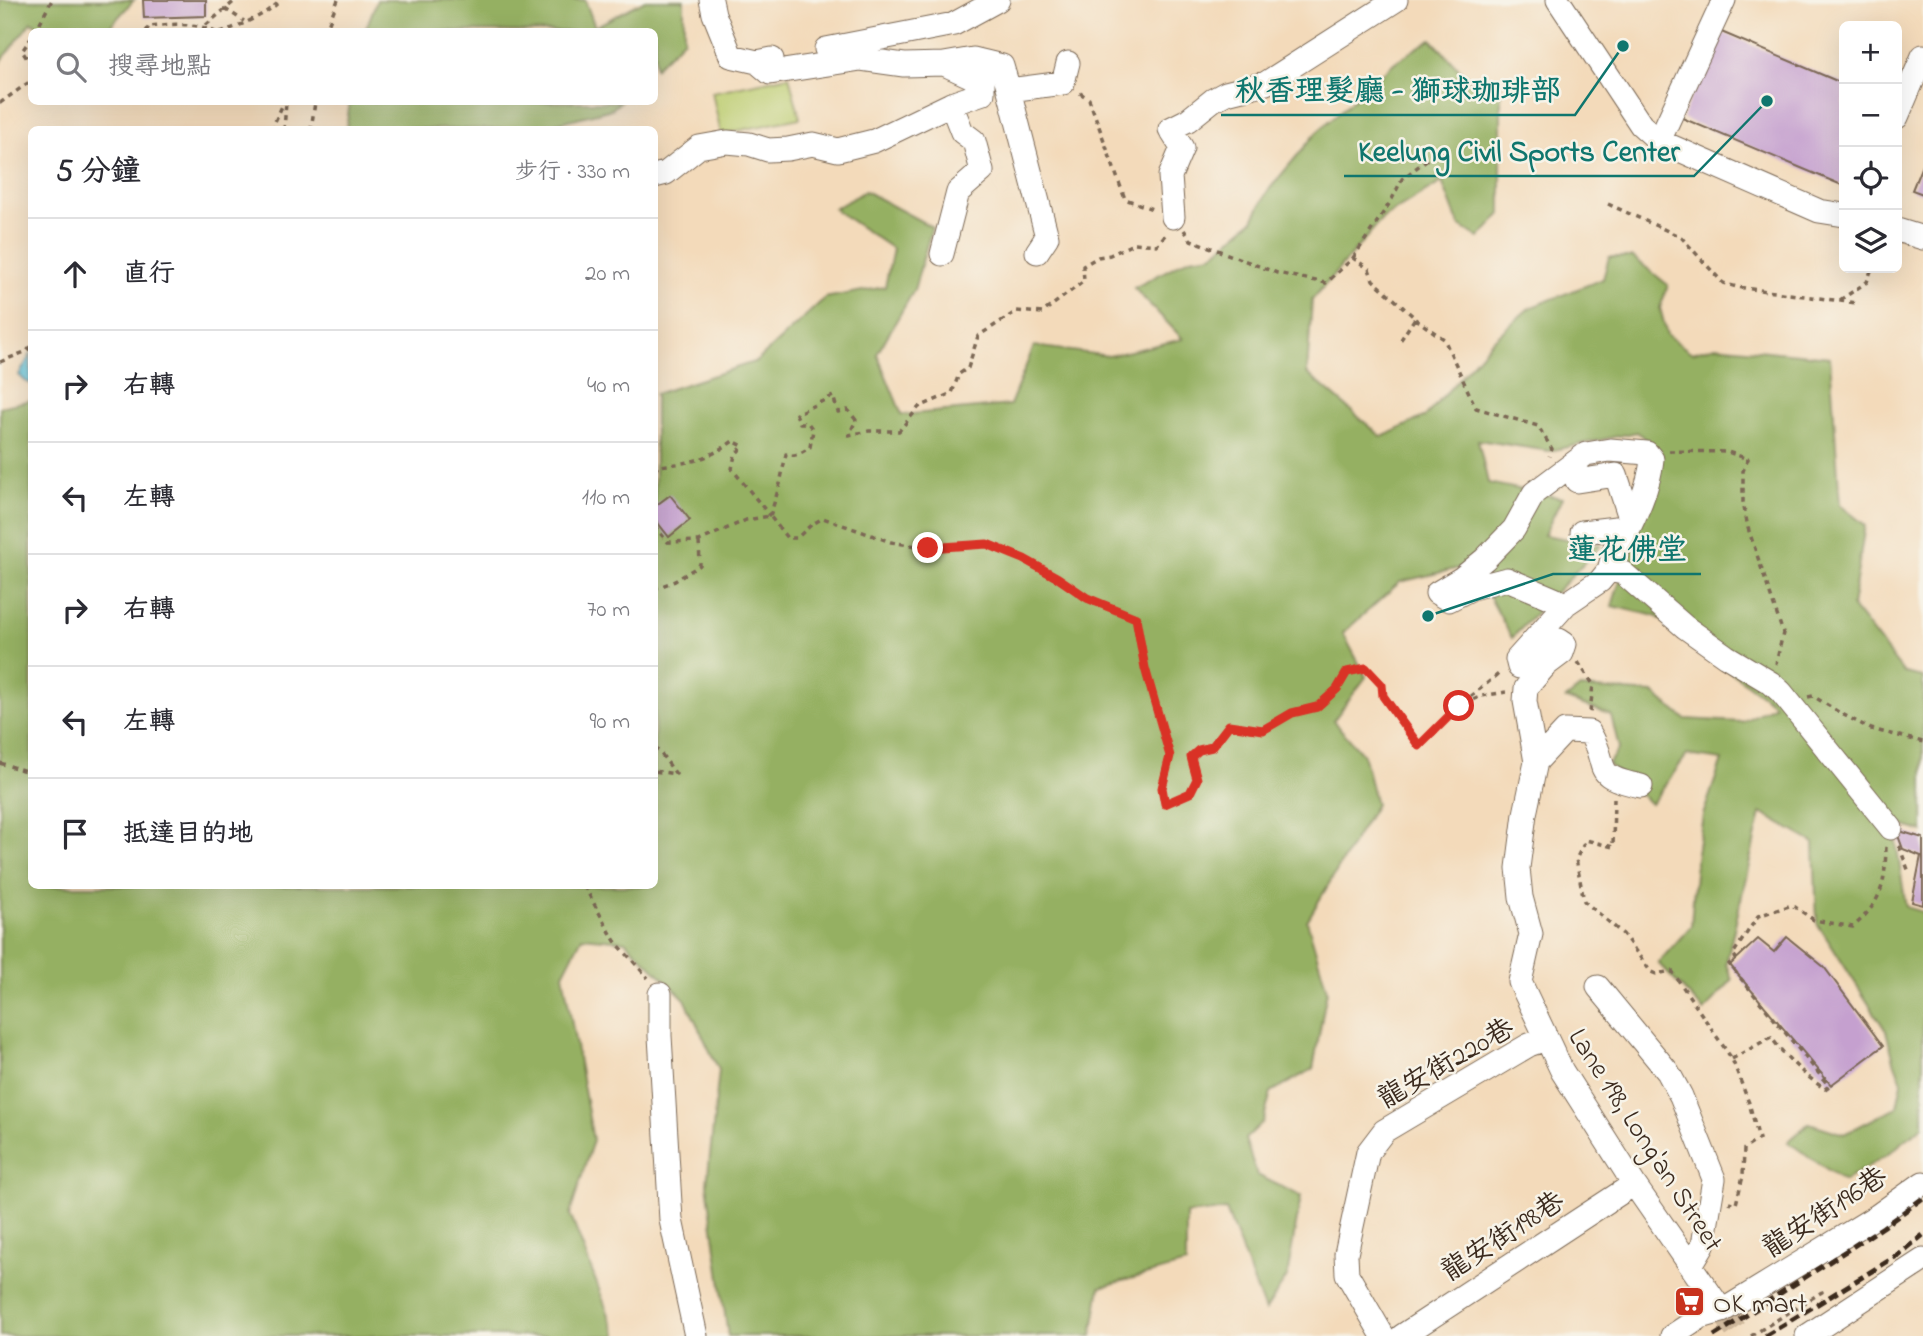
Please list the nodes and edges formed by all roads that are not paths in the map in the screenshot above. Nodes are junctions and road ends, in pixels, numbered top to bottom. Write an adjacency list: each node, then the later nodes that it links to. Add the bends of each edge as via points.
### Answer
1 (711, 0): 7 (street, via 731,56)
2 (998, 0): 7 (street, via 954,24)
3 (1396, 0): 16 (street, via 1266,83 1226,93 1170,129 1182,148 1170,176)
4 (1558, 0): 13 (street, via 1641,125)
5 (1724, 0): 13 (street)
6 (1923, 56): 12 (street)
7 (757, 62): 8 (street, via 769,73 861,59)
8 (944, 64): 10 (street, via 973,59 1002,66); 11 (street, via 983,82 983,93)
9 (1066, 73): 10 (street)
10 (1009, 90): 19 (street, via 1047,237)
11 (951, 104): 14 (street, via 874,141 838,150 813,144 768,150 727,142 699,147); 20 (street, via 962,132 974,141 982,171 958,192)
12 (1902, 105)
13 (1659, 141): 15 (street, via 1819,211)
14 (658, 175)
15 (1839, 214)
16 (1174, 217)
17 (1902, 232): 18 (street)
18 (1923, 238)
19 (1037, 251)
20 (942, 254)
21 (1577, 481): 22 (street, via 1616,475)
22 (1631, 521): 24 (street); 25 (street, via 1651,473 1652,459 1647,453 1610,450 1586,454 1534,493 1514,530 1485,559 1437,593 1449,600 1507,579)
23 (1583, 532): 24 (street, via 1616,528 1619,535)
24 (1609, 570): 25 (street); 28 (street, via 1623,573 1685,626 1771,683)
25 (1566, 604): 26 (street, Lane 198, Long'an Street, via 1517,659 1519,667 1526,667 1549,644 1559,640 1565,644 1562,653 1526,688)
26 (1536, 761): 27 (street, via 1565,731 1588,732 1603,770 1614,780); 31 (street, Lane 198, Long'an Street, via 1518,868 1531,934 1520,982)
27 (1641, 786)
28 (1891, 828)
29 (1598, 987): 35 (street, via 1668,1072 1714,1179 1703,1245)
30 (660, 994): 37 (street, via 671,1220)
31 (1546, 1039): 33 (street, Lane 198, Long'an Street); 38 (street, 龍安街220巷, via 1384,1131 1368,1152 1346,1254 1347,1274)
32 (1923, 1183): 36 (street, 龍安街196巷)
33 (1634, 1184): 35 (street, Lane 198, Long'an Street); 39 (street, 龍安街198巷)
34 (1923, 1260): 41 (street)
35 (1691, 1265): 36 (street, Lane 198, Long'an Street)
36 (1722, 1311): 40 (street, 龍安街196巷, via 1702,1317)
37 (696, 1336)
38 (1383, 1336)
39 (1402, 1336)
40 (1672, 1336)
41 (1807, 1336)

